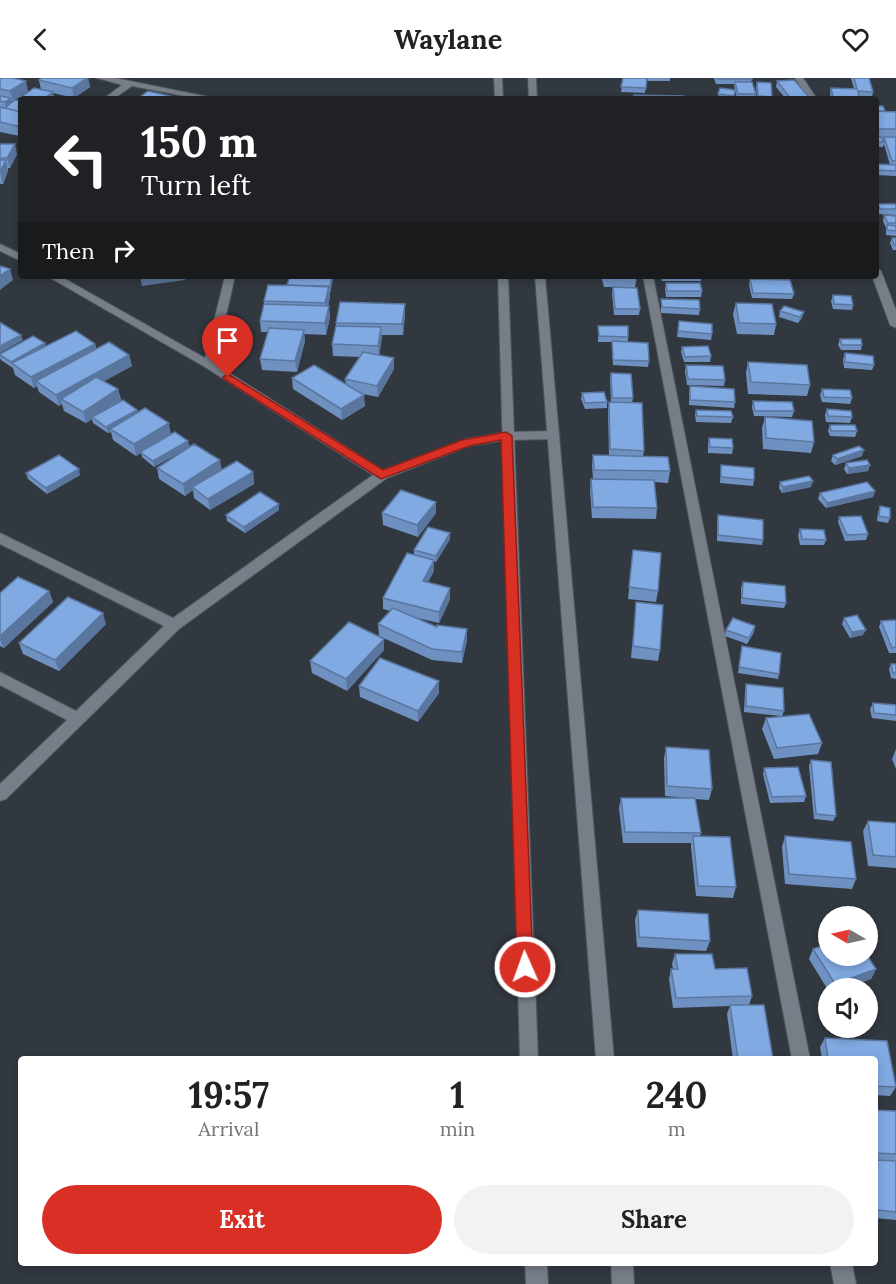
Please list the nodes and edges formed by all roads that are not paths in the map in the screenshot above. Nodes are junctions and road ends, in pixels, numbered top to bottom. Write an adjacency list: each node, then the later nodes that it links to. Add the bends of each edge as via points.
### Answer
1 (101, 78): 5 (street)
2 (498, 78): 8 (street)
3 (532, 78): 9 (street)
4 (799, 78): 10 (street)
5 (129, 84): 6 (street); 7 (street)
6 (111, 96)
7 (197, 96)
8 (499, 96)
9 (532, 96)
10 (811, 96)
11 (0, 247): 12 (street)
12 (18, 256)
13 (57, 279): 20 (street)
14 (229, 279): 20 (street)
15 (502, 279): 22 (street)
16 (540, 279): 21 (street)
17 (649, 279): 31 (street)
18 (879, 279): 19 (street)
19 (896, 325)
20 (209, 365): 23 (street)
21 (554, 435): 22 (street); 30 (street)
22 (506, 436): 23 (street, via 466,443); 29 (street)
23 (381, 475): 25 (street)
24 (0, 538): 25 (street)
25 (174, 625): 27 (street)
26 (0, 678): 27 (street)
27 (79, 719): 28 (street)
28 (0, 794)
29 (529, 1056)
30 (605, 1056)
31 (800, 1056)
32 (536, 1266): 35 (street)
33 (622, 1266): 36 (street)
34 (842, 1266): 37 (street)
35 (537, 1284)
36 (623, 1284)
37 (845, 1284)

